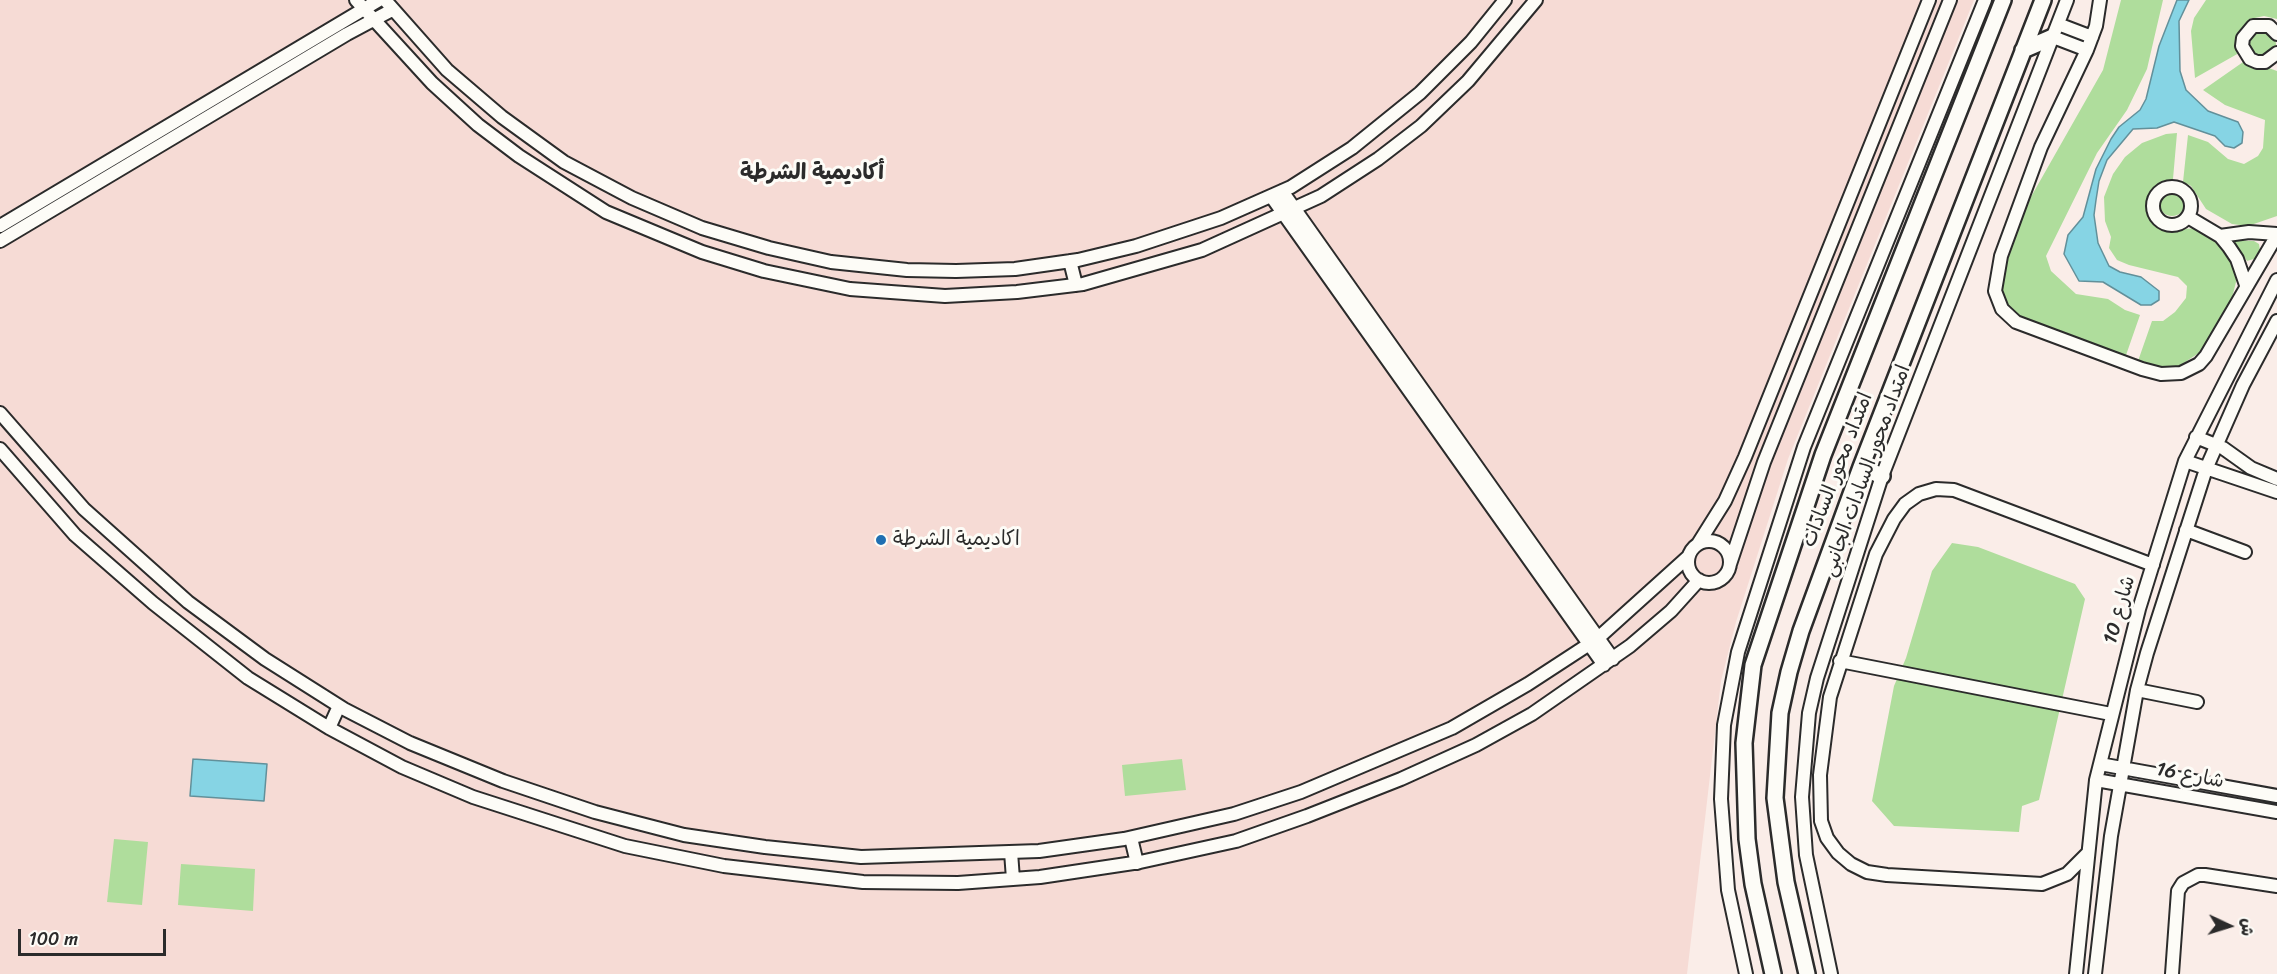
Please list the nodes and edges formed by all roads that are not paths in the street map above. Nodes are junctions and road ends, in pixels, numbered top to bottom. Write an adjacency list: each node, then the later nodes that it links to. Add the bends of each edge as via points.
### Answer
1 (379, 0): 11 (street)
2 (1505, 0): 20 (street, via 1471,42 1420,93 1352,148)
3 (1536, 0): 21 (street, via 1468,81 1421,126 1321,196)
4 (1929, 0): 43 (street, via 1745,457 1725,501)
5 (1950, 0): 46 (street, via 1764,462)
6 (1985, 0): 69 (street, via 1804,447 1738,652 1724,725 1721,799 1728,890)
7 (2003, 0): 70 (main road, امتداد محور السادات, via 1823,455 1753,665 1744,742 1747,839)
8 (2043, 0): 17 (main road, امتداد محور السادات)
9 (2067, 0): 14 (street, امتداد محور السادات الجانبى)
10 (2100, 0): 16 (street)
11 (360, 5): 13 (street); 23 (street)
12 (389, 5): 13 (street); 27 (street, via 447,70 564,162 632,198 702,228 831,262 907,270 1015,269)
13 (373, 20): 26 (street); 29 (street, via 432,83 519,156 606,212 702,252 764,271 850,289 945,296)
14 (2055, 31): 16 (street); 17 (main road); 18 (street); 39 (street, امتداد محور السادات الجانبى)
15 (2277, 34): 19 (street, via 2269,26 2253,26 2242,46 2250,59 2257,62 2265,62)
16 (2092, 37): 18 (street)
17 (2023, 50): 37 (main road, امتداد محور السادات)
18 (2087, 50): 30 (street, via 2041,147 2001,256 1995,291 2002,309 2025,326 2142,369 2171,375 2190,369 2206,356 2234,313)
19 (2277, 53)
20 (1276, 193): 21 (street); 27 (street, via 1221,218 1136,246)
21 (1289, 211): 29 (street, via 1202,250); 49 (street)
22 (2188, 217): 25 (street)
23 (0, 226)
24 (2277, 235): 25 (street, via 2248,232); 30 (street)
25 (2220, 236): 30 (street, via 2237,258)
26 (0, 241)
27 (1070, 261): 29 (street)
28 (2277, 280): 33 (street, شارع 10)
29 (1076, 285)
30 (2246, 285)
31 (2277, 321): 34 (street, شارع 10)
32 (0, 412): 54 (street, via 84,508 188,602 265,659)
33 (2196, 437): 34 (street); 36 (street, شارع 10)
34 (2216, 445): 38 (street, شارع 10); 40 (street, via 2251,468)
35 (0, 449): 56 (street, via 75,536 153,603 248,678)
36 (2186, 462): 38 (street); 47 (street, شارع 10)
37 (1861, 467): 39 (main road); 71 (main road, امتداد محور السادات, via 1801,631 1780,713 1775,798 1778,840)
38 (2206, 469): 41 (street); 42 (street, شارع 10)
39 (1882, 476): 72 (street, امتداد محور السادات الجانبى, via 1829,637 1809,713 1803,797 1806,855)
40 (2277, 479)
41 (2277, 492)
42 (2186, 530): 44 (street); 52 (street, شارع 10)
43 (1698, 544): 45 (street); 46 (street, via 1717,542 1727,551)
44 (2245, 552)
45 (1689, 556): 48 (street, via 1690,570); 49 (street)
46 (1730, 564): 48 (street, via 1719,580)
47 (2153, 565): 50 (street, via 1954,490 1936,489 1919,494 1905,504 1884,536); 55 (street, شارع 10)
48 (1699, 580): 51 (street, via 1671,611)
49 (1593, 643): 51 (street); 63 (street, via 1452,728 1373,763 1234,814)
50 (1840, 661): 55 (street); 65 (street, via 1823,738 1820,803 1827,838 1851,864 1887,875 2042,885 2067,874)
51 (1609, 662): 66 (street, via 1532,714 1401,779 1236,841)
52 (2137, 690): 53 (street); 58 (street, شارع 10)
53 (2197, 702)
54 (339, 706): 56 (street); 64 (street, via 410,743 503,781 594,812 684,835 861,857)
55 (2111, 714): 57 (street, شارع 10)
56 (329, 729): 67 (street, via 402,767 474,797 671,857 863,882)
57 (2100, 764): 58 (street, شارع 16); 59 (street, شارع 10)
58 (2123, 769): 60 (street, شارع 10); 61 (street, شارع 16)
59 (2096, 780): 60 (street, شارع 16); 65 (street, شارع 10)
60 (2120, 784): 62 (street, شارع 16); 74 (street, شارع 10, via 2101,902)
61 (2277, 796)
62 (2277, 812)
63 (1131, 838): 64 (street); 66 (street)
64 (1011, 852): 67 (street)
65 (2088, 853): 73 (street, شارع 10)
66 (1137, 863): 67 (street)
67 (1013, 879)
68 (2277, 886): 75 (street, via 2205,875 2183,883 2178,891)
69 (1746, 974)
70 (1773, 974)
71 (1807, 974)
72 (1831, 974)
73 (2076, 974)
74 (2095, 974)
75 (2172, 974)

